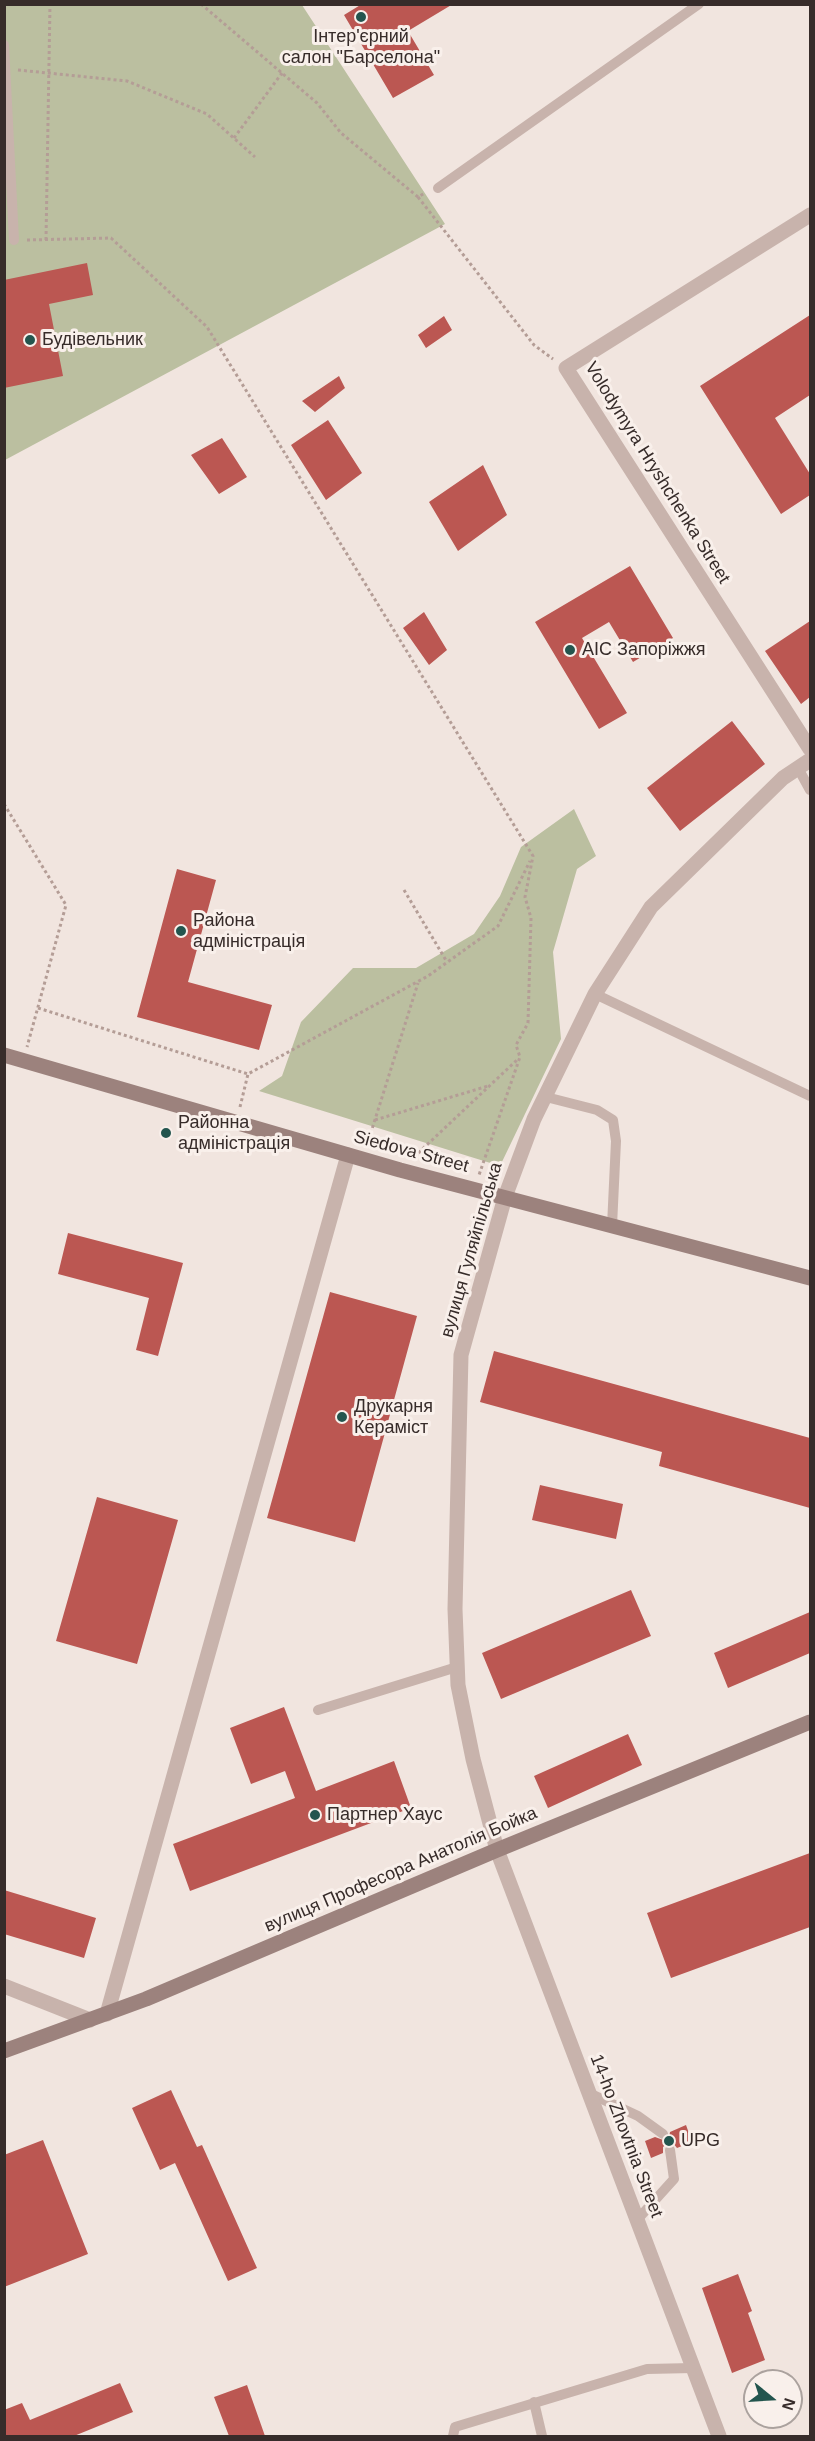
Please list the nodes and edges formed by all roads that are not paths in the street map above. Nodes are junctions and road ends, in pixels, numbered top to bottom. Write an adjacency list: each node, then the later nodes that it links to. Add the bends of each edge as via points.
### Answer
1 (699, 4): 2 (lane)
2 (687, 8): 5 (lane)
3 (4, 45): 4 (lane)
4 (6, 70): 7 (lane)
5 (438, 188)
6 (810, 215): 8 (street, Volodymyra Hryshchenka Street, via 566,368)
7 (14, 240)
8 (810, 749)
9 (804, 764): 10 (lane); 11 (street, вулиця Гуляйпільська, via 783,778 651,907)
10 (810, 790)
11 (595, 994): 13 (lane); 14 (street, вулиця Гуляйпільська)
12 (4, 1055): 15 (main road, Siedova Street)
13 (810, 1096)
14 (546, 1097): 16 (street, вулиця Гуляйпільська); 17 (lane, via 597,1110 613,1120 616,1141)
15 (356, 1157): 16 (main road, Siedova Street); 24 (street)
16 (505, 1197): 17 (main road, Siedova Street); 19 (street, вулиця Гуляйпільська, via 461,1355 455,1609)
17 (612, 1226): 18 (main road, Siedova Street)
18 (810, 1278)
19 (458, 1667): 20 (lane); 22 (street, вулиця Гуляйпільська, via 473,1759)
20 (318, 1710)
21 (810, 1722): 22 (main road, вулиця Професора Анатолія Бойка)
22 (497, 1850): 24 (main road, вулиця Професора Анатолія Бойка); 27 (street, 14-ho Zhovtnia Street)
23 (4, 1986): 25 (street)
24 (107, 2014): 25 (main road, вулиця Професора Анатолія Бойка)
25 (90, 2020): 26 (main road, вулиця Професора Анатолія Бойка)
26 (4, 2051)
27 (589, 2092): 28 (lane, via 638,2116); 30 (street, 14-ho Zhovtnia Street)
28 (663, 2134)
29 (670, 2150): 30 (lane, via 674,2179)
30 (637, 2220): 31 (street, 14-ho Zhovtnia Street)
31 (693, 2368): 32 (lane, via 647,2369); 35 (street, 14-ho Zhovtnia Street)
32 (534, 2402): 33 (lane, via 455,2427); 34 (lane)
33 (453, 2436)
34 (542, 2436)
35 (719, 2436)

